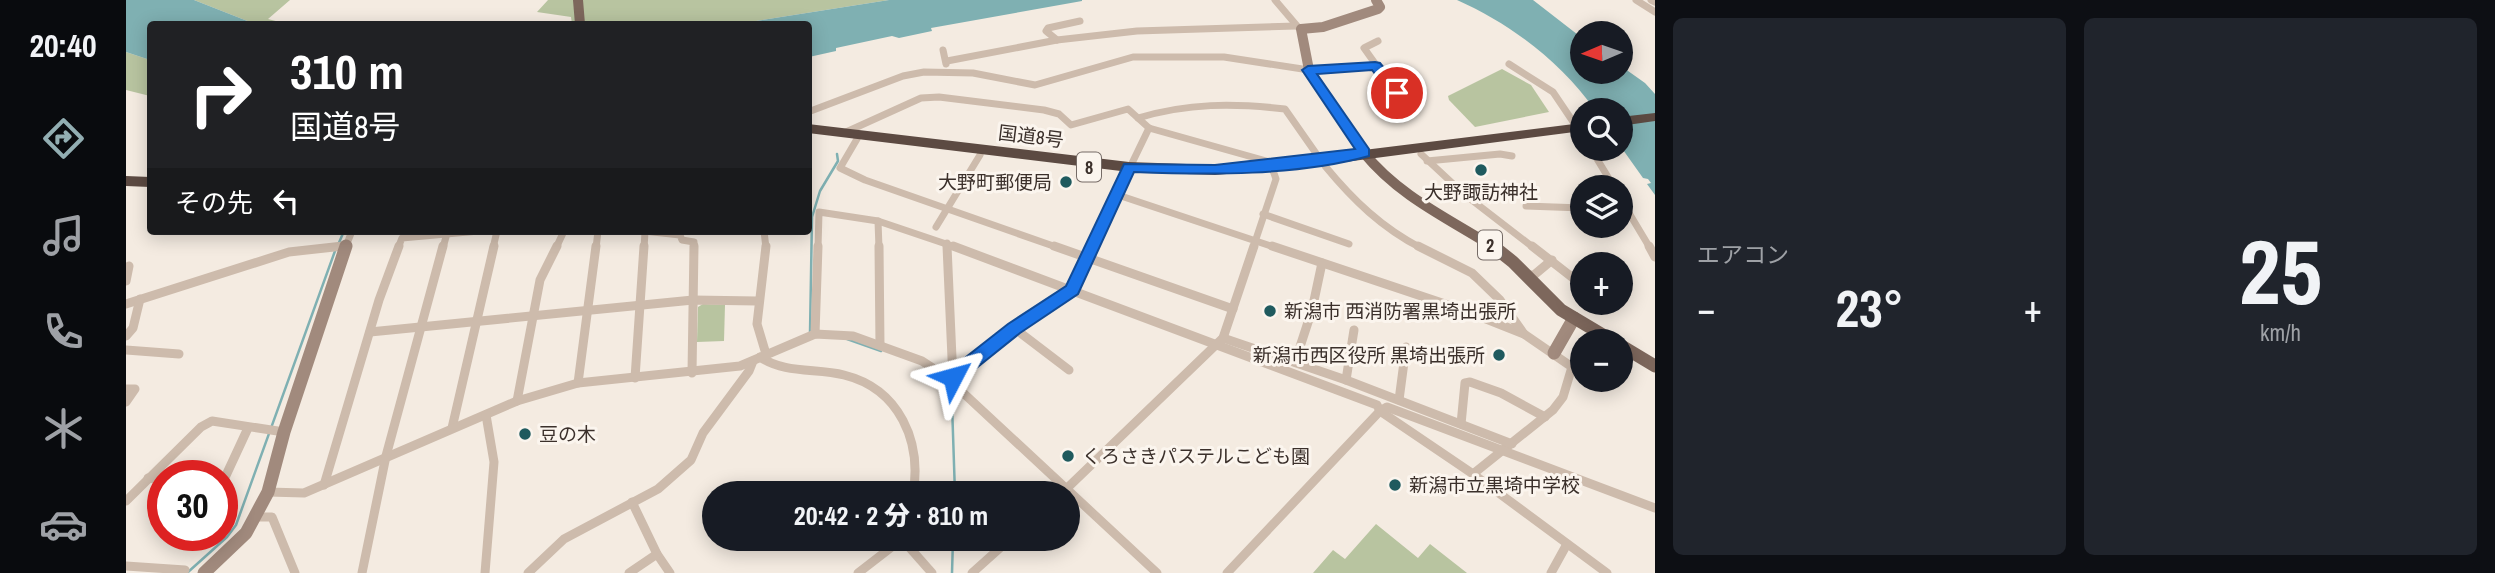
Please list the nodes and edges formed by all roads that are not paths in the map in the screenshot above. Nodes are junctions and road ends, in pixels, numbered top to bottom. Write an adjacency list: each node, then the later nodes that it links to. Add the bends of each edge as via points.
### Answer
1 (578, 0): 6 (main road)
2 (1275, 0): 8 (street)
3 (1376, 0): 8 (street, via 1378,9 1323,27)
4 (1636, 0): 5 (street)
5 (1655, 12)
6 (580, 21)
7 (1080, 21): 9 (street, via 1048,28)
8 (1298, 28): 9 (street, via 1156,29); 15 (street)
9 (1056, 40): 12 (street)
10 (1378, 41): 14 (street, via 1364,48)
11 (943, 50): 12 (street)
12 (947, 61): 16 (street)
13 (1508, 64): 19 (street, via 1553,92)
14 (1375, 66): 15 (street); 17 (street, via 1398,97)
15 (1308, 70): 16 (street, via 1188,54 1133,57 1043,85); 32 (street)
16 (945, 71): 18 (street, via 909,74)
17 (1375, 101)
18 (812, 111)
19 (1570, 116)
20 (1655, 117): 22 (highway)
21 (1138, 118): 24 (street); 30 (street, via 1128,109 1071,125 1059,114 1044,110 921,98 850,128); 35 (street, via 1205,102 1284,109)
22 (1633, 120)
23 (1655, 126): 26 (highway)
24 (1149, 128): 36 (street); 37 (street, via 1263,158)
25 (812, 129): 30 (highway, 国道8号 / 8)
26 (1633, 129)
27 (1570, 132): 32 (highway, 国道8号 / 8)
28 (1570, 133): 34 (highway, 国道8号 / 8)
29 (812, 134): 30 (highway, 国道8号 / 8)
30 (852, 136): 31 (highway, 国道8号 / 8); 36 (highway, 国道8号 / 8); 44 (street, via 840,167 865,180)
31 (980, 155): 36 (highway, 国道8号 / 8); 44 (street)
32 (1367, 156): 34 (highway, 国道8号 / 8); 35 (highway, 国道8号 / 8); 68 (main road, 2, via 1411,200 1495,248)
33 (1512, 156): 34 (street)
34 (1424, 157): 65 (street, via 1464,194)
35 (1322, 163): 37 (highway, 国道8号 / 8); 88 (street, via 1352,199 1395,235 1472,273 1500,300)
36 (1128, 169): 37 (highway, 国道8号 / 8, via 1193,177); 42 (street)
37 (1273, 169): 46 (street, via 1276,179)
38 (126, 181): 39 (highway)
39 (147, 182)
40 (126, 190): 41 (highway)
41 (147, 190)
42 (1115, 194): 59 (street); 64 (street)
43 (1526, 206): 45 (street)
44 (948, 207): 49 (street); 64 (street)
45 (1570, 208)
46 (1263, 214): 59 (street); 61 (street)
47 (878, 221): 60 (street); 87 (street, via 819,212); 91 (street)
48 (1633, 222): 63 (street)
49 (936, 227)
50 (350, 235): 62 (street)
51 (429, 235): 86 (street, via 402,238)
52 (446, 235): 82 (street)
53 (497, 235): 81 (street)
54 (562, 235): 79 (street, via 540,280)
55 (597, 235): 78 (street)
56 (645, 235): 76 (street)
57 (680, 235): 73 (street, via 682,240 694,242)
58 (764, 235): 74 (street, via 767,258)
59 (1255, 241): 66 (street); 77 (street)
60 (947, 243): 71 (street); 103 (street)
61 (1349, 244)
62 (346, 246): 72 (street, via 289,252); 116 (street)
63 (1655, 257)
64 (1087, 258): 71 (street); 77 (street)
65 (1552, 260): 68 (street, via 1534,275); 69 (street)
66 (1322, 263): 88 (street); 98 (street)
67 (129, 266): 70 (street)
68 (1527, 275): 80 (main road, 2, via 1553,305)
69 (1570, 275)
70 (126, 281)
71 (1072, 290): 83 (street); 90 (street)
72 (140, 299): 75 (street); 89 (street, via 133,328)
73 (693, 300): 74 (street); 76 (street); 101 (street)
74 (757, 301): 97 (street)
75 (126, 304)
76 (641, 306): 78 (street); 102 (street)
77 (1233, 309): 90 (street)
78 (588, 310): 79 (street); 105 (street)
79 (534, 315): 81 (street); 108 (street)
80 (1574, 318): 84 (main road, 2); 94 (street)
81 (476, 321): 82 (street); 115 (street)
82 (423, 326): 86 (street); 119 (street)
83 (1014, 328): 100 (street); 103 (street)
84 (1593, 329)
85 (1354, 330): 104 (street)
86 (370, 332): 127 (street)
87 (815, 334): 91 (street, via 844,335); 97 (street)
88 (1524, 334): 94 (street)
89 (126, 336)
90 (1220, 342): 98 (street); 110 (street, via 1377,405); 126 (street)
91 (880, 345): 103 (street, via 922,361)
92 (1406, 347): 107 (street)
93 (126, 350): 96 (street)
94 (1554, 353): 112 (street, via 1572,367 1563,397)
95 (1633, 353): 99 (main road)
96 (179, 354)
97 (760, 357): 101 (street, via 740,366); 124 (street, via 847,376 871,387 909,430 914,443); 130 (street, via 703,433 691,460 658,489)
98 (1295, 362): 104 (street)
99 (1655, 366)
100 (1069, 370)
101 (692, 373): 102 (street)
102 (635, 378): 105 (street)
103 (953, 380): 125 (street)
104 (1346, 380): 107 (street)
105 (578, 383): 108 (street)
106 (126, 389): 109 (street, via 135,390)
107 (1399, 400): 113 (street)
108 (517, 401): 111 (street)
109 (126, 402)
110 (1380, 411): 118 (street, via 1387,407); 122 (street); 152 (street)
111 (486, 415): 115 (street); 144 (street, via 494,462)
112 (1545, 417): 113 (street, via 1470,382 1465,383); 117 (street)
113 (1461, 424): 117 (street)
114 (248, 428): 116 (street); 120 (street, via 212,422); 121 (street)
115 (452, 428): 119 (street)
116 (284, 432): 128 (street)
117 (1512, 444): 118 (street)
118 (1502, 451): 122 (street); 132 (street)
119 (386, 456): 127 (street); 143 (street)
120 (167, 460)
121 (233, 460)
122 (1473, 474): 134 (street)
123 (147, 479): 129 (street)
124 (914, 481)
125 (1053, 481)
126 (1074, 481)
127 (324, 485): 128 (street, via 304,493)
128 (268, 492): 133 (street)
129 (126, 501)
130 (632, 502): 138 (street); 145 (street, via 564,539)
131 (1080, 506): 151 (street)
132 (1655, 508)
133 (255, 517): 141 (street, via 246,533); 142 (street, via 272,517)
134 (1567, 544): 153 (street); 154 (street)
135 (886, 551): 148 (street)
136 (913, 551): 149 (street)
137 (997, 551): 150 (street)
138 (657, 554): 146 (street); 147 (street)
139 (126, 566): 140 (street)
140 (185, 570)
141 (204, 573)
142 (295, 573)
143 (362, 573)
144 (485, 573)
145 (528, 573)
146 (629, 573)
147 (670, 573)
148 (858, 573)
149 (932, 573)
150 (972, 573)
151 (1157, 573)
152 (1227, 573)
153 (1551, 573)
154 (1607, 573)

